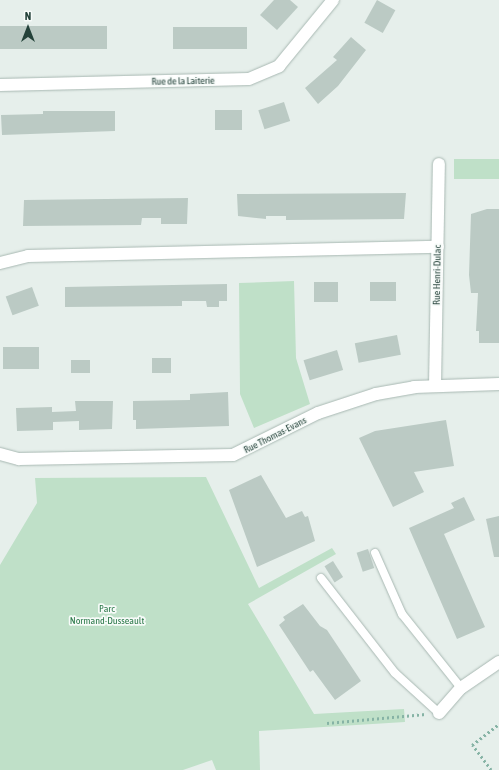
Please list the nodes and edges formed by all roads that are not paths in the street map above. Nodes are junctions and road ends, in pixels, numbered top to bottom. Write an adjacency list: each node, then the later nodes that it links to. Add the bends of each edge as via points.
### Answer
1 (333, 0): 2 (street, Rue de la Laiterie, via 279,66 249,79)
2 (0, 85)
3 (439, 164): 4 (street, Rue Henri-Dulac)
4 (438, 247): 5 (street, via 28,256); 7 (street, Rue Henri-Dulac)
5 (0, 263)
6 (499, 384): 7 (street, Rue Thomas-Evans)
7 (436, 386): 8 (street, Rue Thomas-Evans, via 399,390 345,402 233,455 19,459)
8 (0, 454)
9 (375, 553): 12 (lane, via 402,614)
10 (321, 578): 13 (lane, via 395,673)
11 (499, 662): 12 (street)
12 (461, 688): 13 (street)
13 (439, 713)

